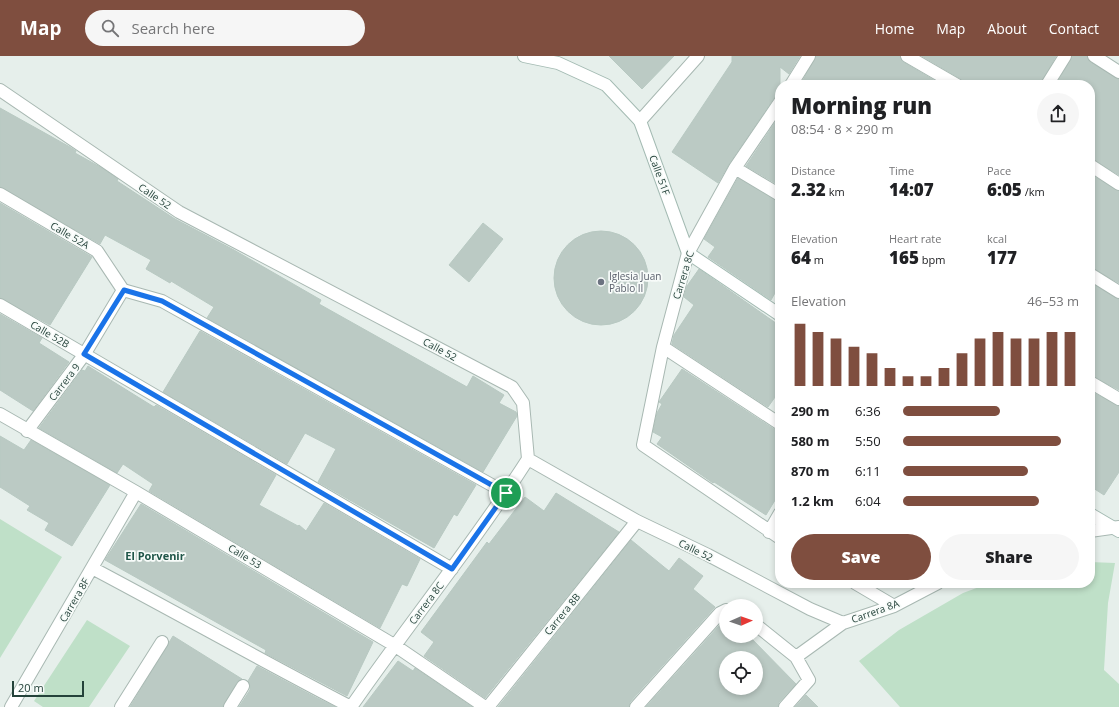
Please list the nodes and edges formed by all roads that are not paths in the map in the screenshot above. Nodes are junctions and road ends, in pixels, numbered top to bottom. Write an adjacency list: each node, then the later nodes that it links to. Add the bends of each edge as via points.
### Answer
1 (524, 56): 7 (street, Calle 51F)
2 (698, 56): 14 (street)
3 (809, 56): 9 (street)
4 (907, 56): 10 (street)
5 (1065, 56): 11 (street)
6 (1094, 56): 8 (street)
7 (561, 60): 14 (street, Calle 51F, via 606,85)
8 (1119, 72)
9 (794, 80)
10 (948, 80)
11 (1050, 80)
12 (0, 90): 33 (street, Calle 52, via 179,212 512,387 523,403)
13 (775, 109): 15 (street, Carrera 8C)
14 (640, 121): 20 (street, Calle 51F)
15 (735, 168): 18 (street); 20 (street, Carrera 8C)
16 (1095, 168): 17 (street)
17 (1119, 184)
18 (775, 192)
19 (0, 194): 22 (street, Calle 52A, via 97,251)
20 (688, 253): 25 (street); 26 (street, Carrera 8C)
21 (1095, 277): 23 (street)
22 (124, 290): 27 (street, Carrera 9); 35 (street, via 162,301)
23 (1119, 292)
24 (0, 305): 27 (street, Calle 52B)
25 (775, 311)
26 (663, 348): 31 (street); 41 (street, Carrera 8C, via 643,446)
27 (84, 354): 32 (street, Carrera 9); 44 (street, Calle 52B)
28 (1095, 385): 29 (street)
29 (1119, 399)
30 (0, 414): 32 (street, Calle 53)
31 (775, 421)
32 (27, 431): 34 (street, Calle 53)
33 (528, 459): 35 (street, Carrera 8C); 37 (street, Calle 52)
34 (136, 492): 43 (street, Carrera 8F); 52 (street, Calle 53)
35 (506, 493): 44 (street, Carrera 8C)
36 (1095, 517): 39 (street)
37 (636, 521): 49 (street, Calle 52, via 708,555 810,610); 60 (street, Carrera 8B)
38 (775, 522): 41 (street)
39 (1117, 529): 40 (street)
40 (1095, 531)
41 (768, 532): 42 (street)
42 (775, 536)
43 (92, 568): 55 (street, Carrera 8F); 58 (street, via 259,660)
44 (452, 569): 52 (street, Carrera 8C)
45 (863, 588): 47 (street)
46 (928, 588): 47 (street, Carrera 8A)
47 (894, 606): 49 (street, Carrera 8A)
48 (719, 614): 61 (street)
49 (843, 623): 53 (street, Carrera 8A)
50 (763, 631): 53 (street)
51 (162, 642): 56 (street)
52 (394, 645): 58 (street, Carrera 8C); 59 (street, Calle 53)
53 (796, 657): 62 (street, via 809,680)
54 (243, 686): 57 (street)
55 (11, 707)
56 (121, 707)
57 (230, 707)
58 (351, 707)
59 (485, 707)
60 (488, 707)
61 (636, 707)
62 (785, 707)

